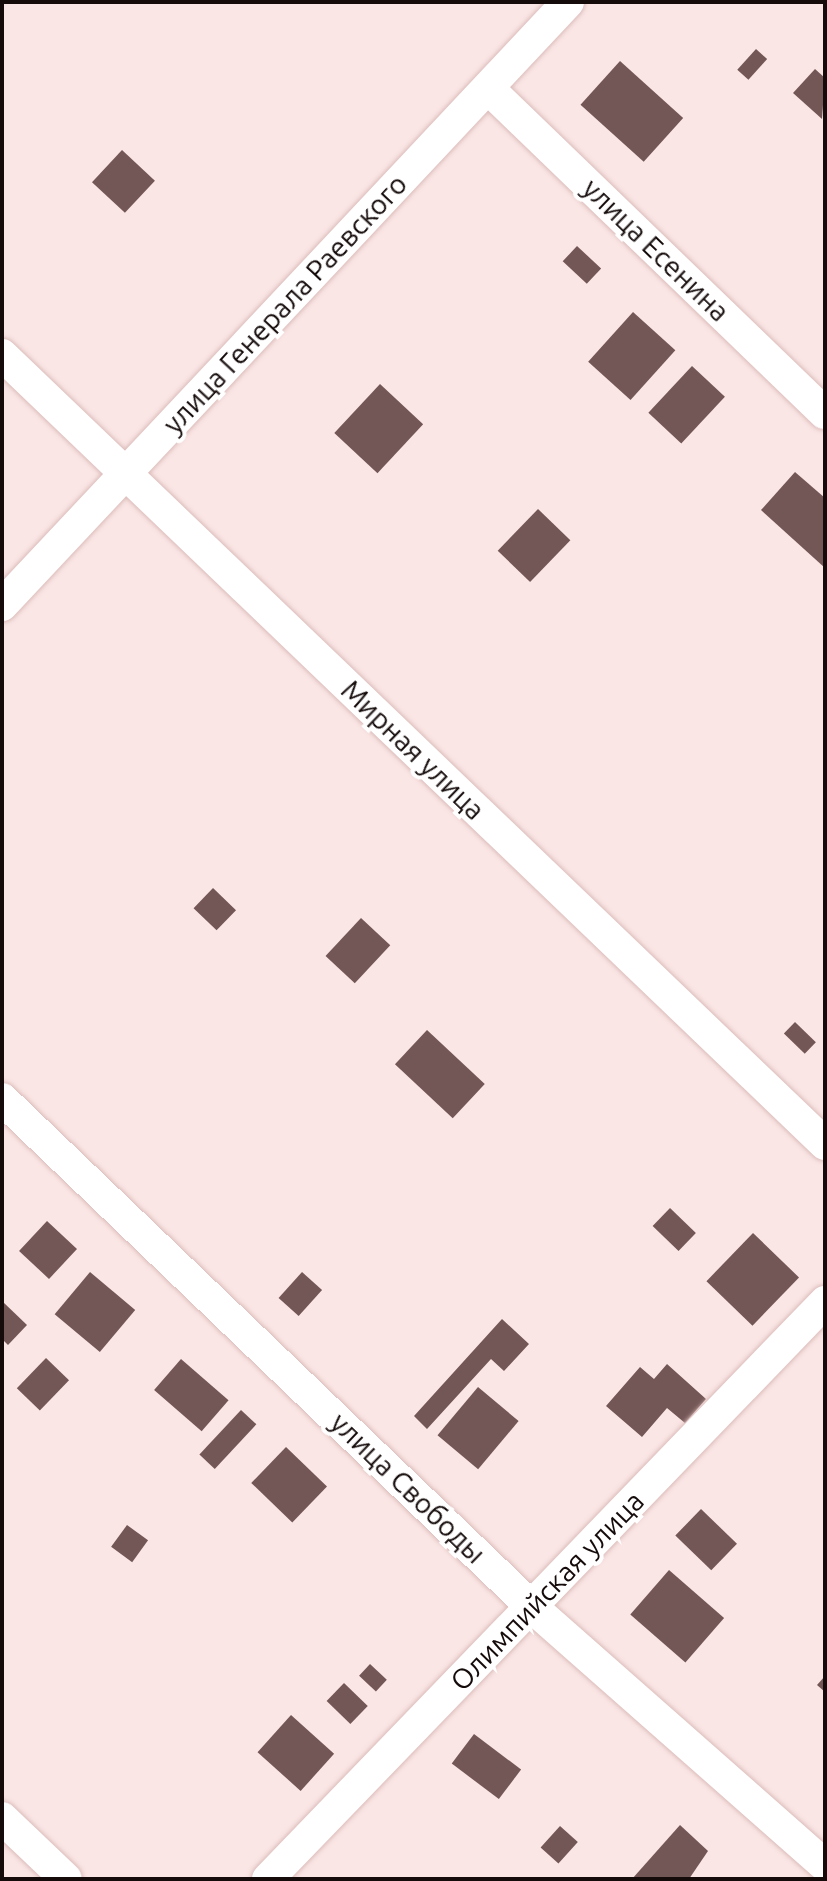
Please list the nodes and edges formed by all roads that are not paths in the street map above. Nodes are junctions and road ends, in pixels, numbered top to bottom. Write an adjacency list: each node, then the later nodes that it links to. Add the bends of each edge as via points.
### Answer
1 (568, 2): 2 (street, улица Генерала Раевского)
2 (488, 88): 4 (street, улица Есенина); 5 (street, улица Генерала Раевского)
3 (2, 355): 5 (street, Мирная улица)
4 (825, 413)
5 (125, 475): 6 (street, улица Генерала Раевского); 8 (street, Мирная улица)
6 (2, 605)
7 (2, 1099): 10 (street, улица Свободы)
8 (825, 1144)
9 (825, 1302): 10 (street, Олимпийская улица)
10 (532, 1607): 12 (street, улица Свободы); 14 (street, Олимпийская улица)
11 (2, 1818): 13 (street)
12 (825, 1865)
13 (49, 1874)
14 (268, 1879)

